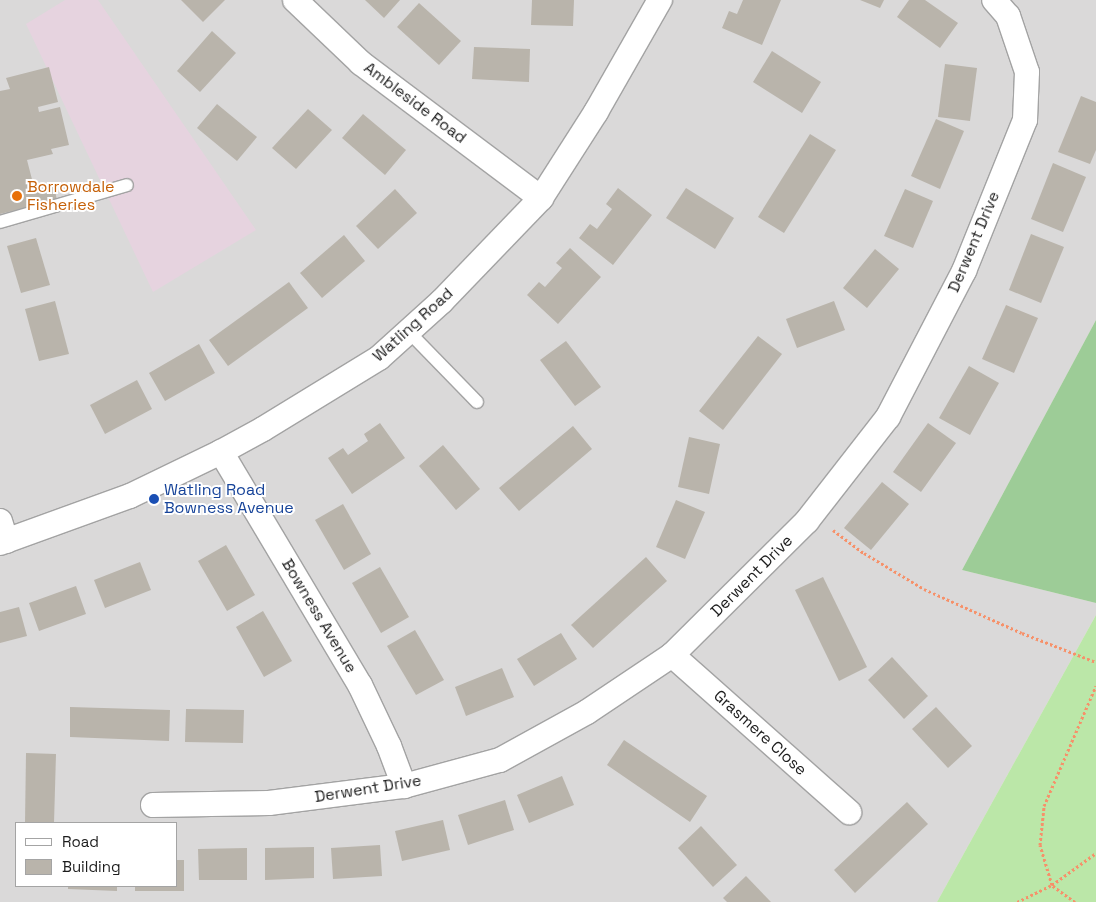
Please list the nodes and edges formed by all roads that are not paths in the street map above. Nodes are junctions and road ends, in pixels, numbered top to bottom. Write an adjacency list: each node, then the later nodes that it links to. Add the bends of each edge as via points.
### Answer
1 (296, 0): 5 (street, Ambleside Road, via 361,63)
2 (660, 0): 5 (street, Watling Road, via 596,112)
3 (994, 0): 11 (street, Derwent Drive, via 1008,16 1027,72 1025,120 964,271 888,417 812,514)
4 (127, 185): 6 (lane)
5 (541, 198): 7 (street, Watling Road, via 442,301)
6 (0, 222)
7 (408, 331): 8 (lane); 9 (street, Watling Road, via 379,358)
8 (477, 402)
9 (221, 452): 10 (street, Watling Road, via 130,496); 12 (street, Bowness Avenue, via 360,685)
10 (2, 535)
11 (672, 655): 12 (street, Derwent Drive, via 587,712 500,760); 14 (street, Grasmere Close)
12 (404, 786): 13 (street, Derwent Drive, via 268,803)
13 (153, 805)
14 (849, 812)

